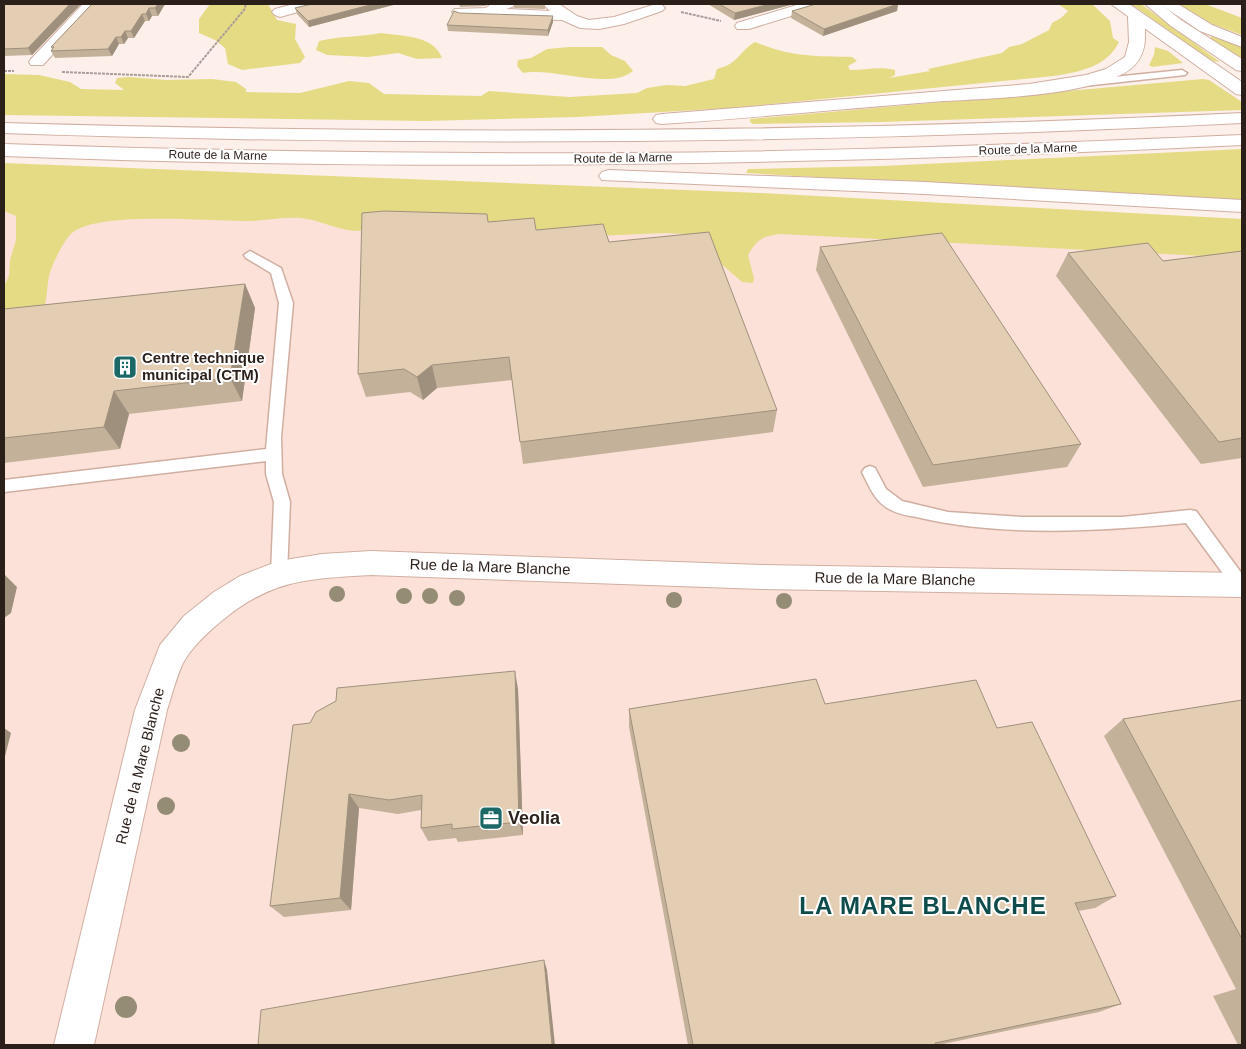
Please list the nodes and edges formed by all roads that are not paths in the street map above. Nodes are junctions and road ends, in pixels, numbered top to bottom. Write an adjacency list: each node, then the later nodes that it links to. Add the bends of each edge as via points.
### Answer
1 (90, 4): 17 (main road)
2 (311, 4): 10 (main road)
3 (507, 4): 12 (main road)
4 (550, 4): 13 (main road)
5 (815, 4): 15 (main road)
6 (1120, 4): 14 (main road)
7 (1152, 4): 18 (main road)
8 (1168, 4): 16 (main road, via 1206,28)
9 (657, 8): 13 (main road, via 603,24 580,23)
10 (280, 12)
11 (460, 12): 12 (main road)
12 (490, 13): 13 (main road)
13 (567, 16)
14 (1136, 17): 20 (main road, via 1137,50 1128,64 1099,78); 21 (main road)
15 (743, 26)
16 (1242, 42)
17 (37, 62)
18 (1242, 66)
19 (1182, 73): 20 (lane)
20 (1066, 84): 24 (main road, via 656,120 458,125)
21 (1240, 88)
22 (1242, 118): 24 (main road, Route de la Marne, via 840,134 542,138)
23 (4, 128): 24 (main road, Route de la Marne)
24 (381, 136)
25 (1242, 140): 27 (main road, Route de la Marne, via 833,155)
26 (4, 150): 27 (main road, Route de la Marne)
27 (456, 160): 28 (main road, via 534,173 925,188)
28 (1242, 206)
29 (250, 256): 30 (lane, via 277,271 286,303)
30 (274, 454): 32 (lane); 33 (lane, via 274,474 282,502)
31 (870, 472): 34 (lane, via 880,493 897,506 948,518 1122,523 1190,516)
32 (4, 486)
33 (279, 573): 34 (main road, Rue de la Mare Blanche, via 371,563 762,577); 35 (main road, Rue de la Mare Blanche, via 224,600 195,625 171,655 151,710)
34 (1242, 585)
35 (74, 1045)

